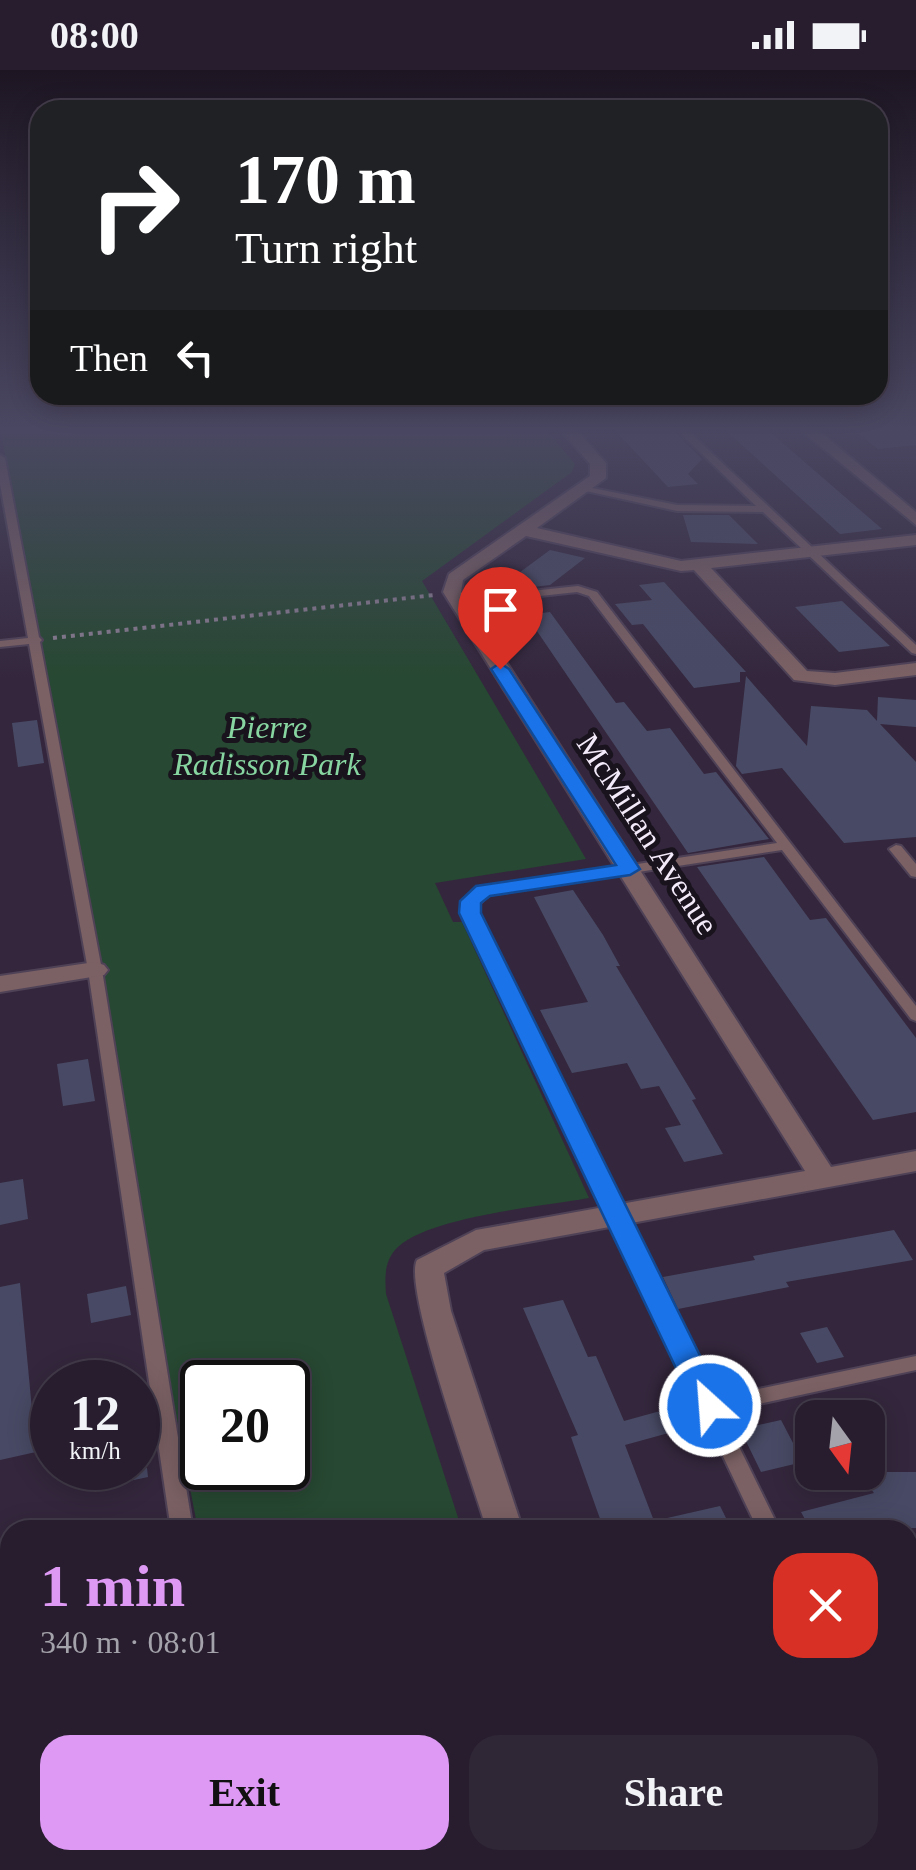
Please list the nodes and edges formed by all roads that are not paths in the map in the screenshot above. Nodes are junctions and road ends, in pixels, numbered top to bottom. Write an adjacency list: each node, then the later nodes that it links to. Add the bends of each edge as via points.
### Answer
1 (10, 510): 9 (lane)
2 (552, 510): 4 (street)
3 (764, 510): 6 (lane)
4 (523, 530): 7 (street); 8 (street, via 455,578)
5 (916, 540): 6 (street)
6 (812, 552): 7 (street); 11 (lane)
7 (700, 566): 12 (street, via 801,676 836,680)
8 (454, 597): 13 (lane, via 578,589 593,594); 15 (street, McMillan Avenue)
9 (36, 640): 10 (lane); 17 (lane)
10 (0, 644)
11 (916, 651)
12 (916, 668)
13 (786, 846): 15 (lane); 19 (lane)
14 (896, 849): 16 (lane)
15 (630, 869): 21 (street, McMillan Avenue); 22 (lane, via 484,891 469,907)
16 (916, 872)
17 (95, 970): 18 (street); 25 (lane)
18 (0, 984)
19 (916, 1016)
20 (916, 1161): 21 (street)
21 (824, 1178): 22 (street)
22 (614, 1216): 24 (lane); 26 (street, via 476,1241 428,1268 435,1311)
23 (916, 1362): 24 (lane)
24 (710, 1406): 27 (lane)
25 (180, 1520)
26 (502, 1520)
27 (764, 1520)

